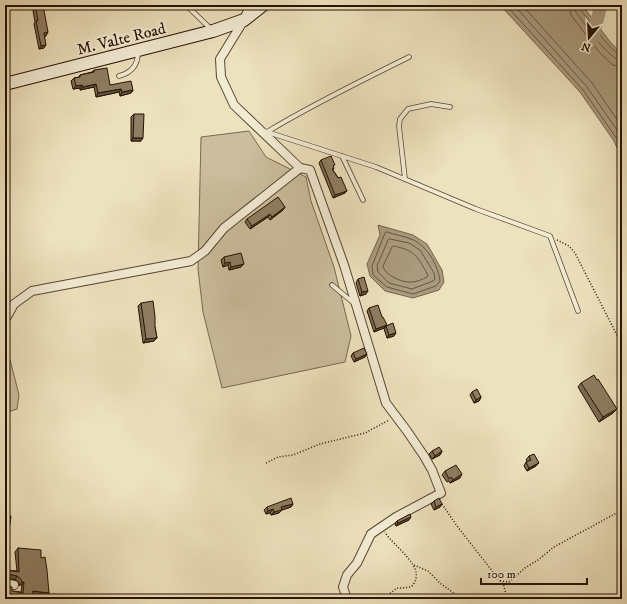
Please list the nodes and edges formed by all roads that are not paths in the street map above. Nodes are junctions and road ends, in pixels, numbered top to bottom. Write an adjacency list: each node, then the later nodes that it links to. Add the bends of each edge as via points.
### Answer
1 (186, 5): 5 (lane)
2 (250, 5): 4 (street)
3 (263, 5): 4 (main road, M. Valte Road)
4 (244, 20): 5 (main road, M. Valte Road); 11 (street, via 220,59 221,77 234,105)
5 (213, 32): 6 (main road, M. Valte Road)
6 (138, 50): 8 (lane, via 134,67); 9 (main road, M. Valte Road)
7 (409, 57): 11 (lane)
8 (119, 76)
9 (5, 84)
10 (450, 107): 14 (lane, via 431,104 408,109 400,119)
11 (263, 131): 12 (lane); 13 (street)
12 (342, 156): 14 (lane); 15 (lane)
13 (300, 168): 17 (street, via 310,170); 19 (street, via 224,228 205,251 191,261 32,290 14,304)
14 (405, 179): 18 (lane, via 476,210 550,236)
15 (363, 200)
16 (332, 285): 17 (lane)
17 (356, 305): 22 (street, via 386,403 424,456 441,493 384,524 371,534 357,563 347,576 343,587)
18 (578, 311)
19 (5, 320)
20 (5, 583): 21 (street)
21 (14, 585)
22 (347, 599)

